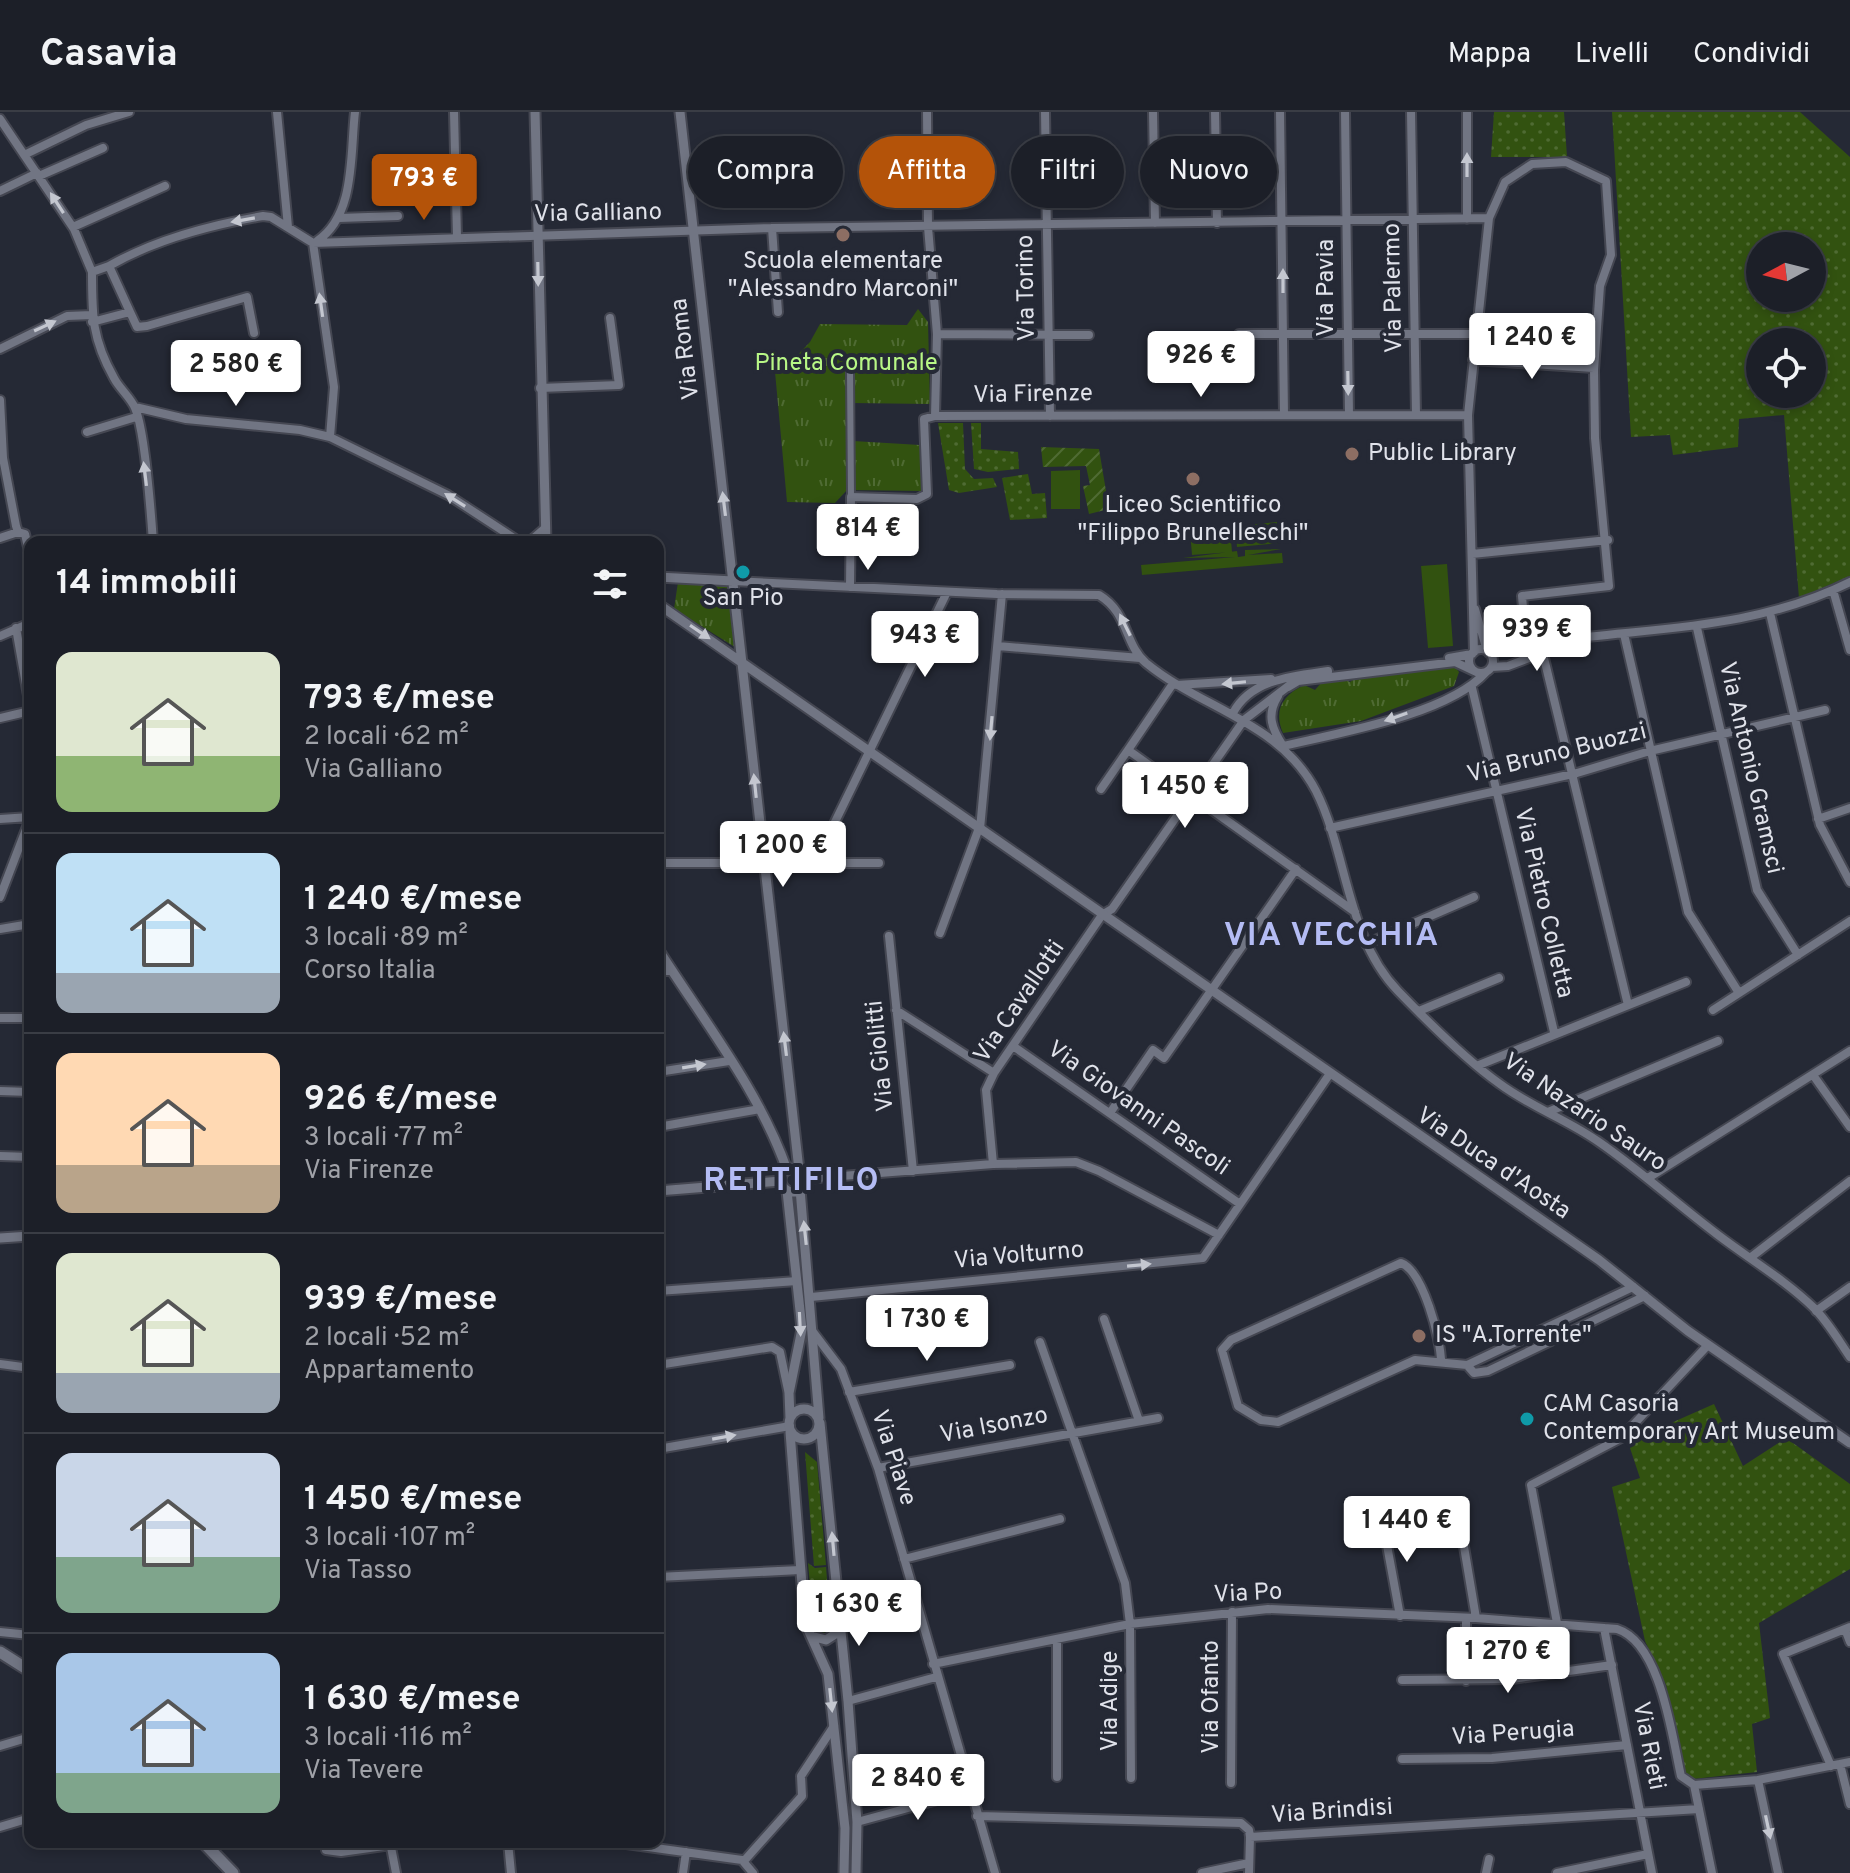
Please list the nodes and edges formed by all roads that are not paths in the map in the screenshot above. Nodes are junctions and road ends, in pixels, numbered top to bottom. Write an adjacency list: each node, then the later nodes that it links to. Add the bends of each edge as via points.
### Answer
1 (129, 112): 17 (street, via 86,125)
2 (277, 112): 32 (street)
3 (355, 112): 22 (street)
4 (454, 112): 37 (street)
5 (535, 112): 36 (street)
6 (680, 112): 35 (street, Via Roma)
7 (927, 112): 33 (street)
8 (1045, 112): 30 (street, Via Torino)
9 (1153, 112): 28 (street)
10 (1215, 112): 29 (street)
11 (1280, 112): 27 (street)
12 (1345, 112): 25 (street, Via Pavia)
13 (1411, 112): 26 (street, Via Palermo)
14 (1467, 112): 24 (street, one-way to 14)
15 (0, 119): 17 (street)
16 (103, 148): 18 (street)
17 (24, 155): 18 (street)
18 (38, 175): 20 (street); 31 (street, one-way to 18)
19 (165, 186): 31 (street)
20 (0, 191)
21 (398, 216): 22 (street)
22 (339, 218): 38 (street)
23 (1489, 218): 24 (street, Via Galliano); 51 (street); 56 (street, via 1505,182 1532,164 1566,162 1606,181 1611,255 1600,286)
24 (1467, 219): 26 (street, Via Galliano)
25 (1347, 221): 26 (street, Via Galliano); 27 (street, Via Galliano); 47 (street, Via Pavia)
26 (1412, 221): 50 (street, Via Palermo)
27 (1283, 222): 29 (street, Via Galliano); 46 (street, one-way to 27)
28 (1155, 223): 29 (street, Via Galliano); 30 (street, Via Galliano)
29 (1217, 223)
30 (1046, 226): 33 (street, Via Galliano); 52 (street, Via Torino)
31 (73, 227): 40 (street)
32 (288, 227): 38 (street); 39 (street, one-way to 39, via 271,217 234,221)
33 (928, 227): 34 (street, Via Galliano); 48 (street)
34 (772, 228): 35 (street, Via Galliano); 42 (street)
35 (692, 232): 36 (street, Via Galliano); 82 (street, Via Roma, one-way to 35)
36 (538, 236): 37 (street, Via Galliano); 58 (street, one-way to 58)
37 (457, 237): 38 (street, Via Galliano)
38 (313, 243): 68 (street, one-way to 38, via 334,387)
39 (109, 266): 40 (street); 41 (street)
40 (92, 272): 43 (street)
41 (130, 312): 43 (street); 45 (street, via 137,327 147,326 247,297)
42 (778, 312)
43 (92, 318): 54 (street, one-way to 43, via 67,316); 60 (street, via 96,345)
44 (610, 318): 58 (street, via 619,385)
45 (254, 333)
46 (1283, 333): 47 (street); 49 (street); 61 (street)
47 (1347, 333): 50 (street); 62 (street, Via Pavia, one-way to 62)
48 (937, 334): 52 (street); 65 (street)
49 (1239, 334)
50 (1414, 334): 51 (street); 63 (street, Via Palermo)
51 (1476, 334): 55 (street)
52 (1048, 335): 53 (street); 66 (street, Via Torino)
53 (1089, 335)
54 (0, 349)
55 (1473, 360): 56 (street); 64 (street)
56 (1594, 368): 79 (street, via 1595,438)
57 (850, 371): 70 (street)
58 (540, 388): 71 (street)
59 (0, 400): 69 (street)
60 (136, 412): 67 (street); 68 (street); 74 (street, one-way to 60)
61 (1284, 415): 62 (street, Via Firenze); 66 (street, Via Firenze)
62 (1349, 415): 63 (street, Via Firenze)
63 (1416, 415): 64 (street, Via Firenze)
64 (1468, 415): 80 (street)
65 (935, 416): 66 (street, Via Firenze); 70 (street, via 924,419 927,494 917,499)
66 (1050, 416)
67 (87, 432)
68 (330, 437): 75 (street, one-way to 68, via 448,495)
69 (2, 458): 72 (street)
70 (851, 497): 84 (street)
71 (544, 529): 76 (street); 77 (street)
72 (18, 532): 73 (street); 78 (street)
73 (25, 536)
74 (152, 536)
75 (511, 536)
76 (536, 536)
77 (545, 536)
78 (0, 538)
79 (1608, 540): 80 (street); 97 (street, via 1609,586 1522,596)
80 (1472, 554): 89 (street)
81 (664, 577): 82 (street)
82 (733, 581): 84 (street); 104 (street, Via Roma)
83 (1850, 582): 85 (street)
84 (850, 587): 86 (street)
85 (1833, 590): 90 (street); 99 (street)
86 (947, 592): 87 (street); 120 (street)
87 (1002, 594): 98 (street); 103 (street, one-way to 87, via 1121,615 1099,595)
88 (664, 608): 104 (street, Via Duca d'Aosta, one-way to 104)
89 (1475, 609): 100 (street); 101 (street)
90 (1770, 613): 93 (street); 114 (street)
91 (24, 625): 92 (street)
92 (16, 628): 95 (street); 107 (street)
93 (1697, 628): 94 (street); 117 (street, Via Antonio Gramsci)
94 (1624, 634): 96 (street); 121 (street)
95 (0, 636)
96 (1572, 641): 97 (street); 102 (street)
97 (1526, 644): 100 (street)
98 (998, 646): 103 (street); 131 (street, one-way to 131)
99 (1850, 650)
100 (1488, 652): 101 (street); 105 (street)
101 (1473, 653): 106 (street); 108 (street)
102 (1543, 654): 105 (street); 122 (street)
103 (1140, 658): 109 (street)
104 (742, 660): 120 (street, Via Duca d'Aosta); 133 (street, Via Roma, one-way to 104)
105 (1489, 670): 106 (street); 110 (street)
106 (1474, 671): 108 (street, via 1455,662)
107 (24, 672)
108 (1293, 680): 109 (street, one-way to 109); 113 (street, via 1274,680 1249,694); 116 (street, Via Cavallotti); 118 (street, via 1271,714)
109 (1172, 685): 113 (street); 119 (street)
110 (1470, 689): 118 (street, one-way to 118, via 1366,727); 124 (street, Via Pietro Colletta)
111 (24, 708): 115 (street)
112 (1825, 710): 114 (street, Via Bruno Buozzi)
113 (1233, 713): 116 (street)
114 (1793, 717): 117 (street, Via Bruno Buozzi); 129 (street)
115 (0, 718)
116 (1244, 720): 118 (street); 125 (street, Via Cavallotti)
117 (1721, 735): 121 (street, Via Bruno Buozzi); 150 (street, Via Antonio Gramsci, via 1757,890)
118 (1283, 746): 130 (street, Via Nazario Sauro, via 1314,787)
119 (1128, 750): 123 (street); 125 (street)
120 (871, 751): 131 (street, Via Duca d'Aosta); 135 (street)
121 (1650, 751): 122 (street, Via Bruno Buozzi); 157 (street, via 1688,912)
122 (1574, 773): 124 (street, Via Bruno Buozzi); 158 (street)
123 (1101, 789)
124 (1496, 790): 130 (street, Via Bruno Buozzi); 164 (street, Via Pietro Colletta)
125 (1190, 795): 137 (street); 143 (street, Via Cavallotti, via 1112,909)
126 (1850, 808): 129 (street)
127 (24, 818): 128 (street)
128 (0, 819)
129 (1818, 819): 139 (street)
130 (1330, 828): 142 (street, Via Nazario Sauro)
131 (980, 829): 143 (street, Via Duca d'Aosta); 147 (street)
132 (24, 832): 138 (street)
133 (764, 861): 134 (street); 135 (street); 181 (street, Via Roma, one-way to 133)
134 (664, 863)
135 (815, 863): 136 (street)
136 (879, 863)
137 (1296, 869): 142 (street); 156 (street)
138 (4, 879): 140 (street)
139 (1850, 882)
140 (0, 897)
141 (1474, 897): 149 (street)
142 (1355, 913): 149 (street, Via Nazario Sauro)
143 (1102, 915): 156 (street, Via Duca d'Aosta); 166 (street, Via Cavallotti)
144 (1850, 921): 150 (street)
145 (24, 925): 146 (street)
146 (0, 929)
147 (940, 933)
148 (889, 936): 159 (street, Via Giolitti)
149 (1366, 944): 161 (street, Via Nazario Sauro, via 1395,989)
150 (1798, 955): 157 (street)
151 (664, 958): 153 (street)
152 (664, 971): 153 (street)
153 (672, 971): 168 (street)
154 (1499, 978): 161 (street)
155 (1686, 982): 158 (street)
156 (1210, 991): 172 (street, Via Duca d'Aosta); 178 (street, via 1164,1058 1153,1050)
157 (1739, 993): 160 (street)
158 (1628, 1005): 164 (street)
159 (896, 1010): 171 (street); 187 (street, Via Giolitti)
160 (1713, 1010)
161 (1419, 1011): 169 (street, Via Nazario Sauro)
162 (0, 1018): 163 (street)
163 (24, 1018)
164 (1554, 1032): 169 (street)
165 (1718, 1041): 177 (street)
166 (1013, 1046): 171 (street, Via Cavallotti); 178 (street, Via Giovanni Pascoli)
167 (1850, 1051): 173 (street)
168 (729, 1061): 170 (street, one-way to 168); 176 (street)
169 (1479, 1065): 177 (street, Via Nazario Sauro, via 1500,1085)
170 (664, 1071)
171 (994, 1073): 185 (street, Via Cavallotti, via 986,1090)
172 (1329, 1075): 194 (street, Via Volturno); 200 (street, Via Duca d'Aosta)
173 (1813, 1075): 180 (street); 188 (street)
174 (0, 1091): 175 (street)
175 (24, 1092)
176 (760, 1109): 179 (street); 182 (street)
177 (1548, 1112): 188 (street, Via Nazario Sauro)
178 (1110, 1113): 194 (street, Via Giovanni Pascoli)
179 (664, 1126)
180 (1850, 1127)
181 (795, 1134): 182 (street); 189 (street, Via Roma)
182 (777, 1141): 186 (street)
183 (0, 1156): 184 (street)
184 (24, 1157)
185 (993, 1164): 187 (street); 195 (street, via 1076,1162)
186 (787, 1170): 189 (street); 190 (street)
187 (913, 1171): 189 (street)
188 (1648, 1178): 198 (street, Via Nazario Sauro)
189 (801, 1180): 193 (street); 204 (street, Via Roma, one-way to 189)
190 (781, 1181): 192 (street); 193 (street)
191 (1850, 1181): 198 (street)
192 (664, 1191)
193 (787, 1191): 199 (street)
194 (1240, 1204): 195 (street, Via Volturno)
195 (1219, 1235): 204 (street, Via Volturno, one-way to 195, via 1186,1261 1203,1258)
196 (24, 1236): 197 (street)
197 (0, 1238)
198 (1750, 1258): 205 (street, Via Nazario Sauro)
199 (797, 1281): 202 (street); 218 (street, one-way to 218, via 801,1341)
200 (1633, 1287): 203 (street, Via Duca d'Aosta); 215 (street)
201 (1850, 1287): 205 (street)
202 (664, 1291)
203 (1645, 1296): 209 (street, Via Duca d'Aosta); 215 (street, via 1488,1371 1474,1373)
204 (811, 1297): 207 (street, Via Roma)
205 (1816, 1311): 210 (street, Via Nazario Sauro)
206 (1104, 1319): 221 (street)
207 (813, 1332): 217 (street, Via Piave, via 841,1369); 220 (street, Via Roma)
208 (1040, 1342): 223 (street, Via Isonzo)
209 (1708, 1345): 224 (street, Via Duca d'Aosta); 237 (street, via 1621,1438 1531,1485)
210 (1850, 1357)
211 (1441, 1362): 211 (street, via 1436,1329 1415,1273 1401,1263 1231,1340 1222,1350 1238,1406 1261,1420 1278,1422 1398,1365); 215 (street)
212 (0, 1364): 216 (street)
213 (664, 1364): 218 (street, via 772,1347 780,1352)
214 (1010, 1365): 217 (street)
215 (1467, 1365)
216 (24, 1367)
217 (849, 1392): 226 (street, Via Piave)
218 (789, 1393): 222 (street)
219 (1158, 1418): 221 (street, Via Isonzo)
220 (820, 1421): 222 (street, via 810,1437); 222 (street, via 803,1409); 241 (street, Via Roma, one-way to 220)
221 (1139, 1421): 223 (street, Via Isonzo)
222 (790, 1426): 225 (street, one-way to 222); 231 (street)
223 (1071, 1431): 226 (street, Via Isonzo); 238 (street, Via Isonzo, via 1125,1583)
224 (1850, 1443)
225 (664, 1448)
226 (878, 1468): 230 (street, Via Piave)
227 (1457, 1505): 236 (street)
228 (1382, 1518): 234 (street)
229 (1060, 1519): 230 (street)
230 (904, 1559): 248 (street, Via Piave)
231 (800, 1570): 232 (street); 244 (street)
232 (664, 1577)
233 (1232, 1612): 234 (street, Via Po); 238 (street, Via Po); 265 (street, Via Ofanto)
234 (1400, 1616): 235 (street, Via Po)
235 (1466, 1618): 236 (street, Via Po); 253 (street)
236 (1476, 1618): 237 (street, Via Po)
237 (1557, 1623): 239 (street, Via Po)
238 (1130, 1624): 245 (street, Via Po); 263 (street, Via Adige)
239 (1604, 1628): 249 (street, Via Rieti); 266 (street, Via Po, via 1625,1632 1654,1670 1681,1776)
240 (1847, 1628): 246 (street); 261 (street, via 1783,1654)
241 (840, 1631): 244 (street, via 826,1640); 254 (street, Via Roma)
242 (0, 1632): 243 (street)
243 (24, 1634)
244 (808, 1634): 255 (street, one-way to 255, via 828,1674)
245 (1057, 1639): 248 (street, Via Po); 262 (street)
246 (1850, 1642)
247 (0, 1652): 250 (main road)
248 (933, 1664): 251 (street, Via Piave)
249 (1612, 1665): 253 (street); 257 (street, Via Rieti)
250 (24, 1667)
251 (936, 1677): 254 (street); 267 (street, Via Piave)
252 (1402, 1680): 253 (street)
253 (1466, 1681)
254 (848, 1701): 273 (street, Via Roma)
255 (834, 1726): 285 (street, via 801,1776 802,1796); 292 (street, via 845,1828)
256 (24, 1739): 258 (street)
257 (1627, 1745): 259 (street, Via Perugia, via 1492,1758); 270 (street, Via Rieti)
258 (0, 1746)
259 (1402, 1759)
260 (1850, 1762): 261 (street)
261 (1835, 1765): 264 (street); 268 (street)
262 (1057, 1777)
263 (1131, 1778)
264 (1758, 1780): 266 (street); 301 (street, one-way to 301)
265 (1231, 1783)
266 (1694, 1785): 269 (street, Via Po)
267 (970, 1791): 271 (street, Via Piave); 273 (street)
268 (1850, 1804)
269 (1699, 1809): 270 (street, Via Brindisi); 300 (street, Via Po)
270 (1641, 1813): 275 (street, Via Brindisi); 283 (street, Via Rieti)
271 (977, 1816): 275 (street, Via Brindisi, via 1241,1823); 294 (street, Via Piave)
272 (24, 1820): 274 (street)
273 (857, 1822): 293 (street, Via Roma)
274 (0, 1827)
275 (1250, 1837): 286 (street)
276 (209, 1848): 287 (main road)
277 (363, 1848): 281 (street)
278 (391, 1848): 288 (street)
279 (509, 1848): 289 (street)
280 (663, 1848): 282 (street)
281 (326, 1850)
282 (686, 1852): 285 (street); 290 (street)
283 (1648, 1854): 298 (street); 299 (street, Via Rieti)
284 (1489, 1859): 297 (street)
285 (744, 1861): 291 (street)
286 (1249, 1863): 295 (street); 296 (street)
287 (233, 1873)
288 (396, 1873)
289 (511, 1873)
290 (683, 1873)
291 (753, 1873)
292 (844, 1873)
293 (856, 1873)
294 (995, 1873)
295 (1202, 1873)
296 (1249, 1873)
297 (1486, 1873)
298 (1557, 1873)
299 (1652, 1873)
300 (1712, 1873)
301 (1778, 1873)

